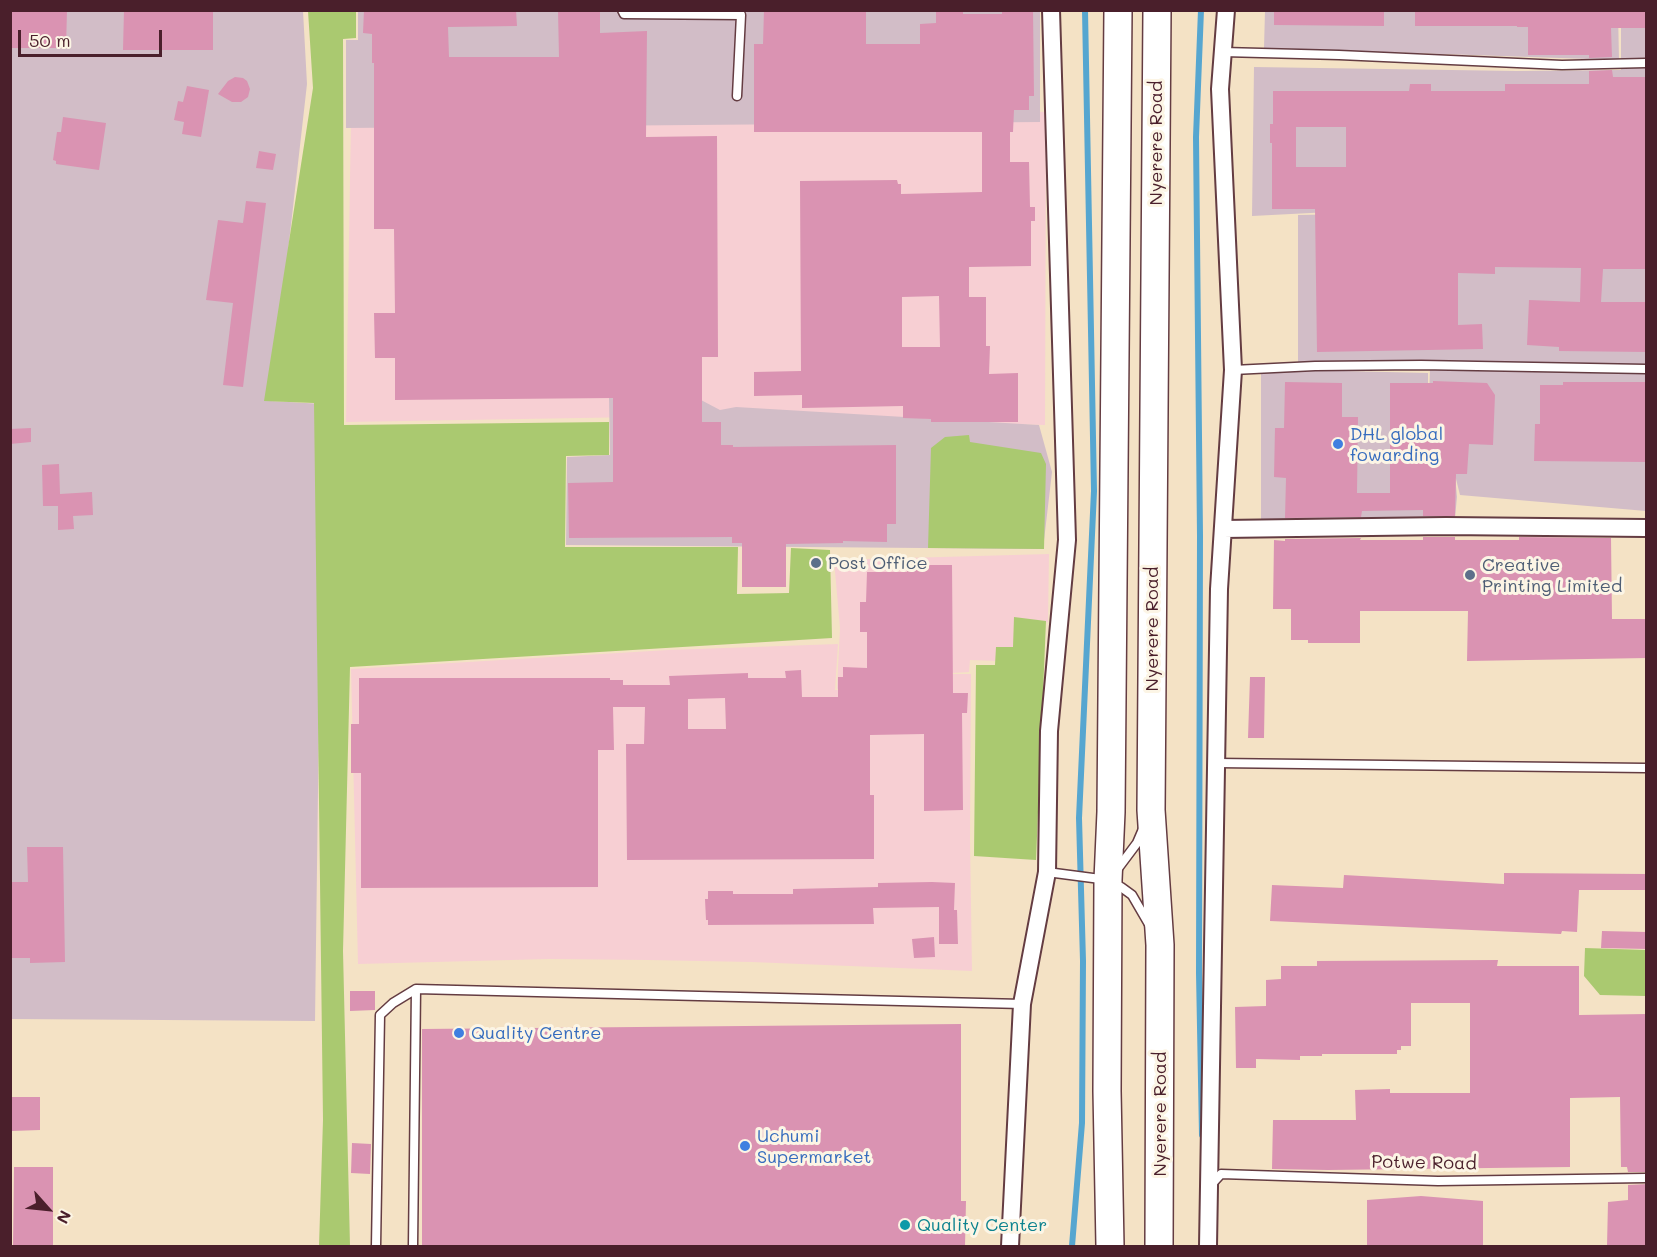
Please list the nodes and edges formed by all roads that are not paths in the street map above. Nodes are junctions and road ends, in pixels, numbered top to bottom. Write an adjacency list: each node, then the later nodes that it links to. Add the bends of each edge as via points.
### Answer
1 (622, 10): 8 (lane, via 624,14 741,15)
2 (1051, 10): 16 (street, via 1067,540 1049,731)
3 (1118, 10): 17 (highway)
4 (1157, 10): 15 (highway, Nyerere Road)
5 (1226, 10): 6 (street)
6 (1223, 52): 7 (lane, via 1562,65); 10 (street, via 1220,89)
7 (1647, 63)
8 (737, 96)
9 (1647, 369): 10 (lane, via 1410,365)
10 (1233, 370): 12 (street)
11 (1647, 528): 12 (street)
12 (1223, 529): 13 (street)
13 (1216, 763): 14 (lane); 22 (street)
14 (1647, 768)
15 (1151, 810): 17 (lane, via 1137,843); 18 (highway, Nyerere Road)
16 (1047, 873): 17 (lane); 20 (street)
17 (1108, 880): 18 (lane, via 1132,895); 26 (highway)
18 (1160, 945): 27 (highway, Nyerere Road)
19 (416, 988): 20 (lane); 23 (lane, via 381,1015); 24 (lane)
20 (1022, 1004): 25 (street)
21 (1647, 1178): 22 (lane, Potwe Road, via 1438,1181 1221,1174)
22 (1208, 1188): 28 (street)
23 (376, 1246)
24 (413, 1246)
25 (1010, 1246)
26 (1110, 1246)
27 (1160, 1246)
28 (1208, 1246)

